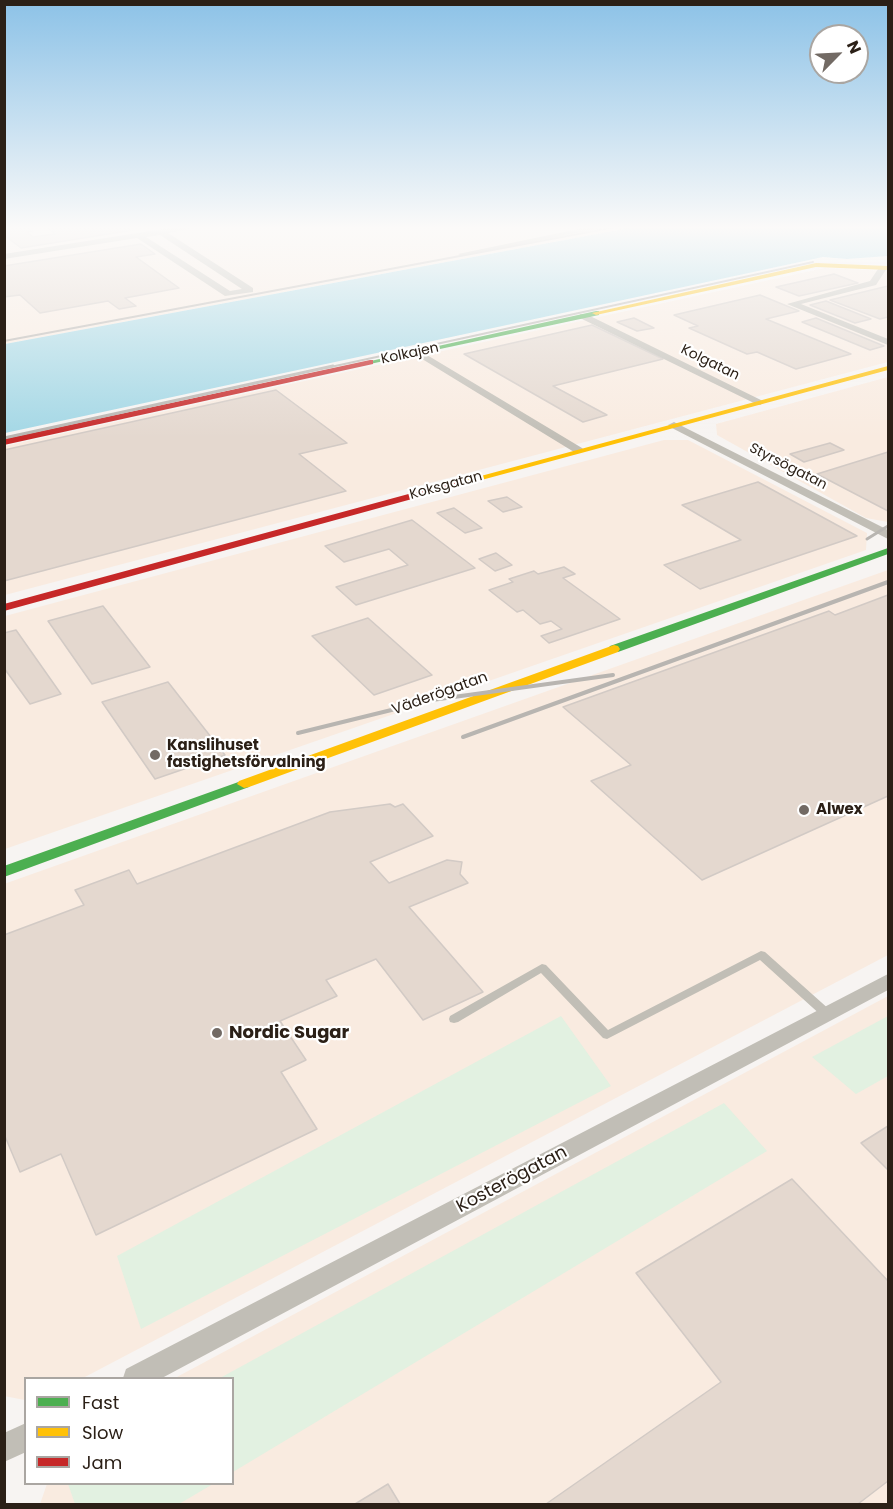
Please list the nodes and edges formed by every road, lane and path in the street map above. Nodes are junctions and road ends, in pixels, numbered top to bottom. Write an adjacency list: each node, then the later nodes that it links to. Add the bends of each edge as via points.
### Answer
1 (672, 296): 3 (street, Kolkajen)
2 (819, 296): 4 (street, via 792,303)
3 (583, 316): 5 (street, Kolkajen); 7 (street, Kolgatan)
4 (888, 342)
5 (417, 352): 9 (street, Kolkajen); 10 (street)
6 (888, 368): 7 (street, Koksgatan)
7 (760, 402): 8 (street, Koksgatan)
8 (674, 425): 10 (street, Koksgatan); 11 (street, Styrsögatan)
9 (4, 442)
10 (578, 450): 13 (street, Koksgatan)
11 (888, 535)
12 (888, 551): 14 (street, Väderögatan)
13 (4, 608)
14 (4, 872)
15 (888, 981): 16 (street, Kosterögatan)
16 (827, 1014): 17 (lane, via 761,955 607,1035 542,968); 18 (street, Kosterögatan)
17 (454, 1019)
18 (138, 1377)
19 (24, 1438): 20 (street)
20 (4, 1448)

